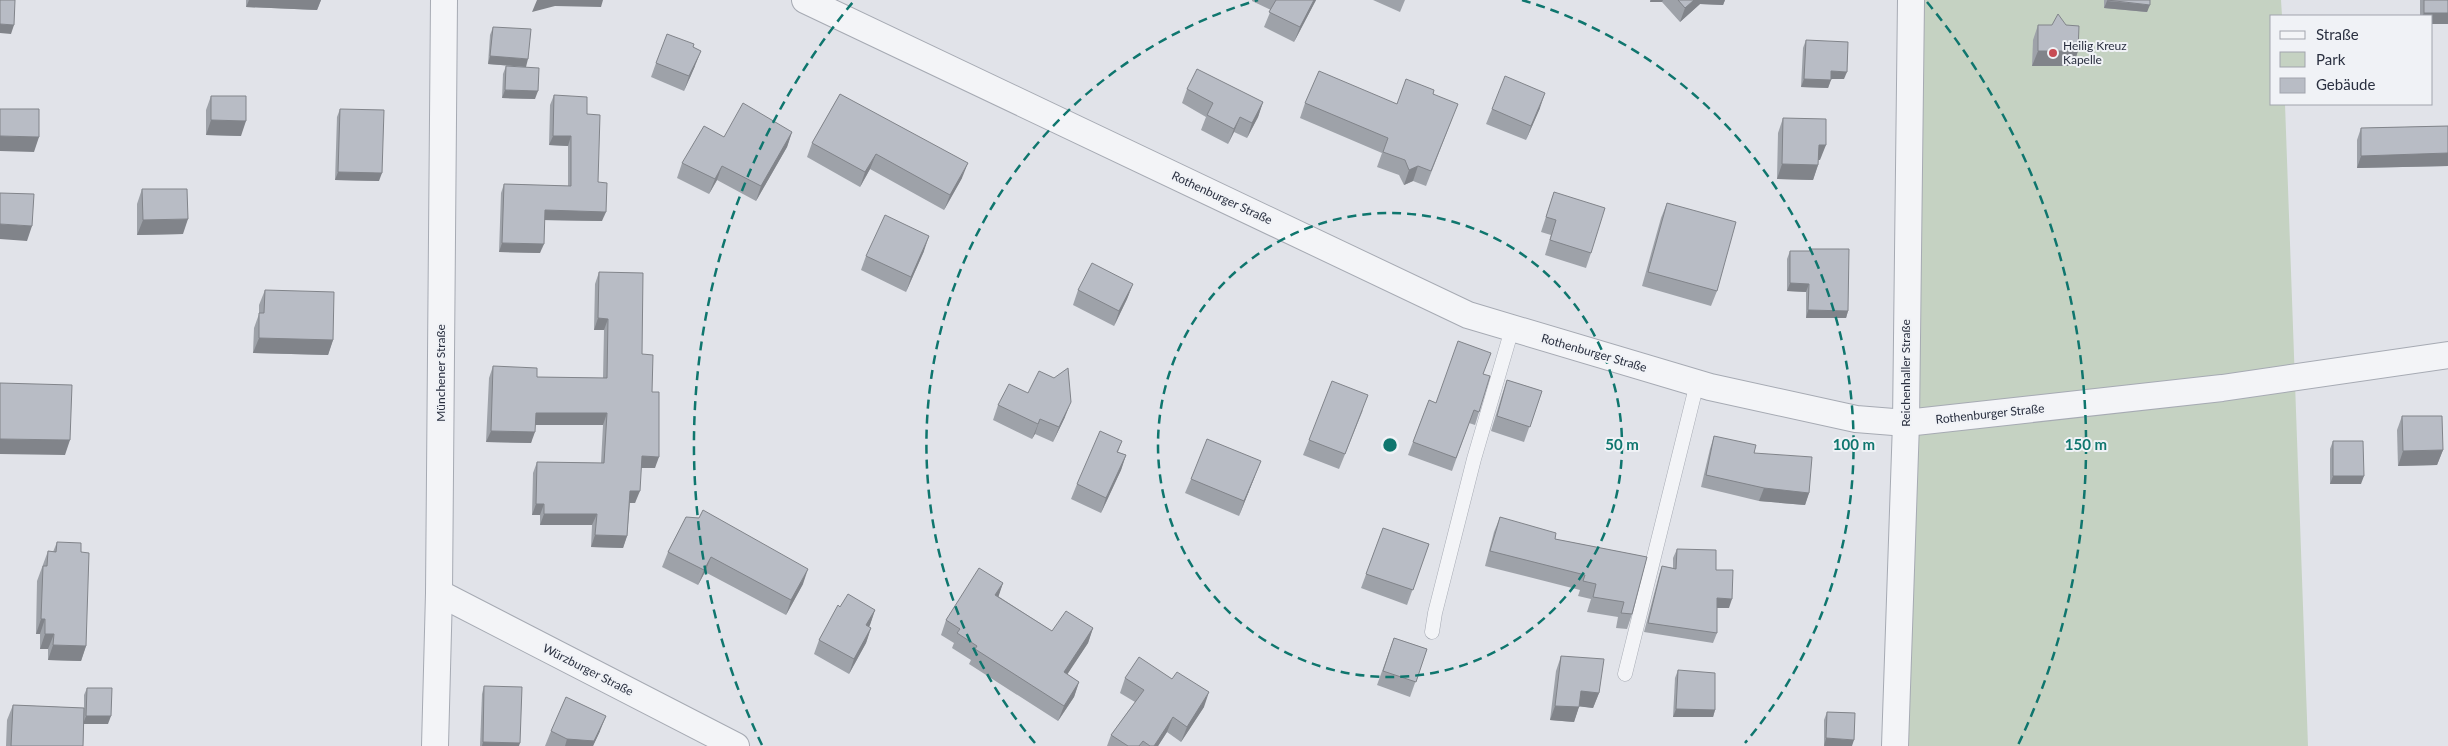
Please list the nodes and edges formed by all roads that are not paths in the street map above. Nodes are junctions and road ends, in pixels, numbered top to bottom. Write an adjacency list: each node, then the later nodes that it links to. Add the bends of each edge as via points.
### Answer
1 (444, 0): 8 (street, Münchener Straße)
2 (805, 0): 4 (street, Rothenburger Straße, via 1468,315)
3 (1911, 0): 7 (street, Reichenhaller Straße)
4 (1512, 329): 6 (street, Rothenburger Straße); 9 (lane, via 1474,459)
5 (2448, 355): 7 (street, Rothenburger Straße, via 2222,388)
6 (1697, 384): 7 (street, Rothenburger Straße, via 1856,419); 10 (lane)
7 (1906, 423): 13 (street, Reichenhaller Straße)
8 (439, 593): 11 (street, Münchener Straße); 12 (street, Würzburger Straße)
9 (1432, 632)
10 (1625, 674)
11 (435, 746)
12 (736, 746)
13 (1895, 746)

